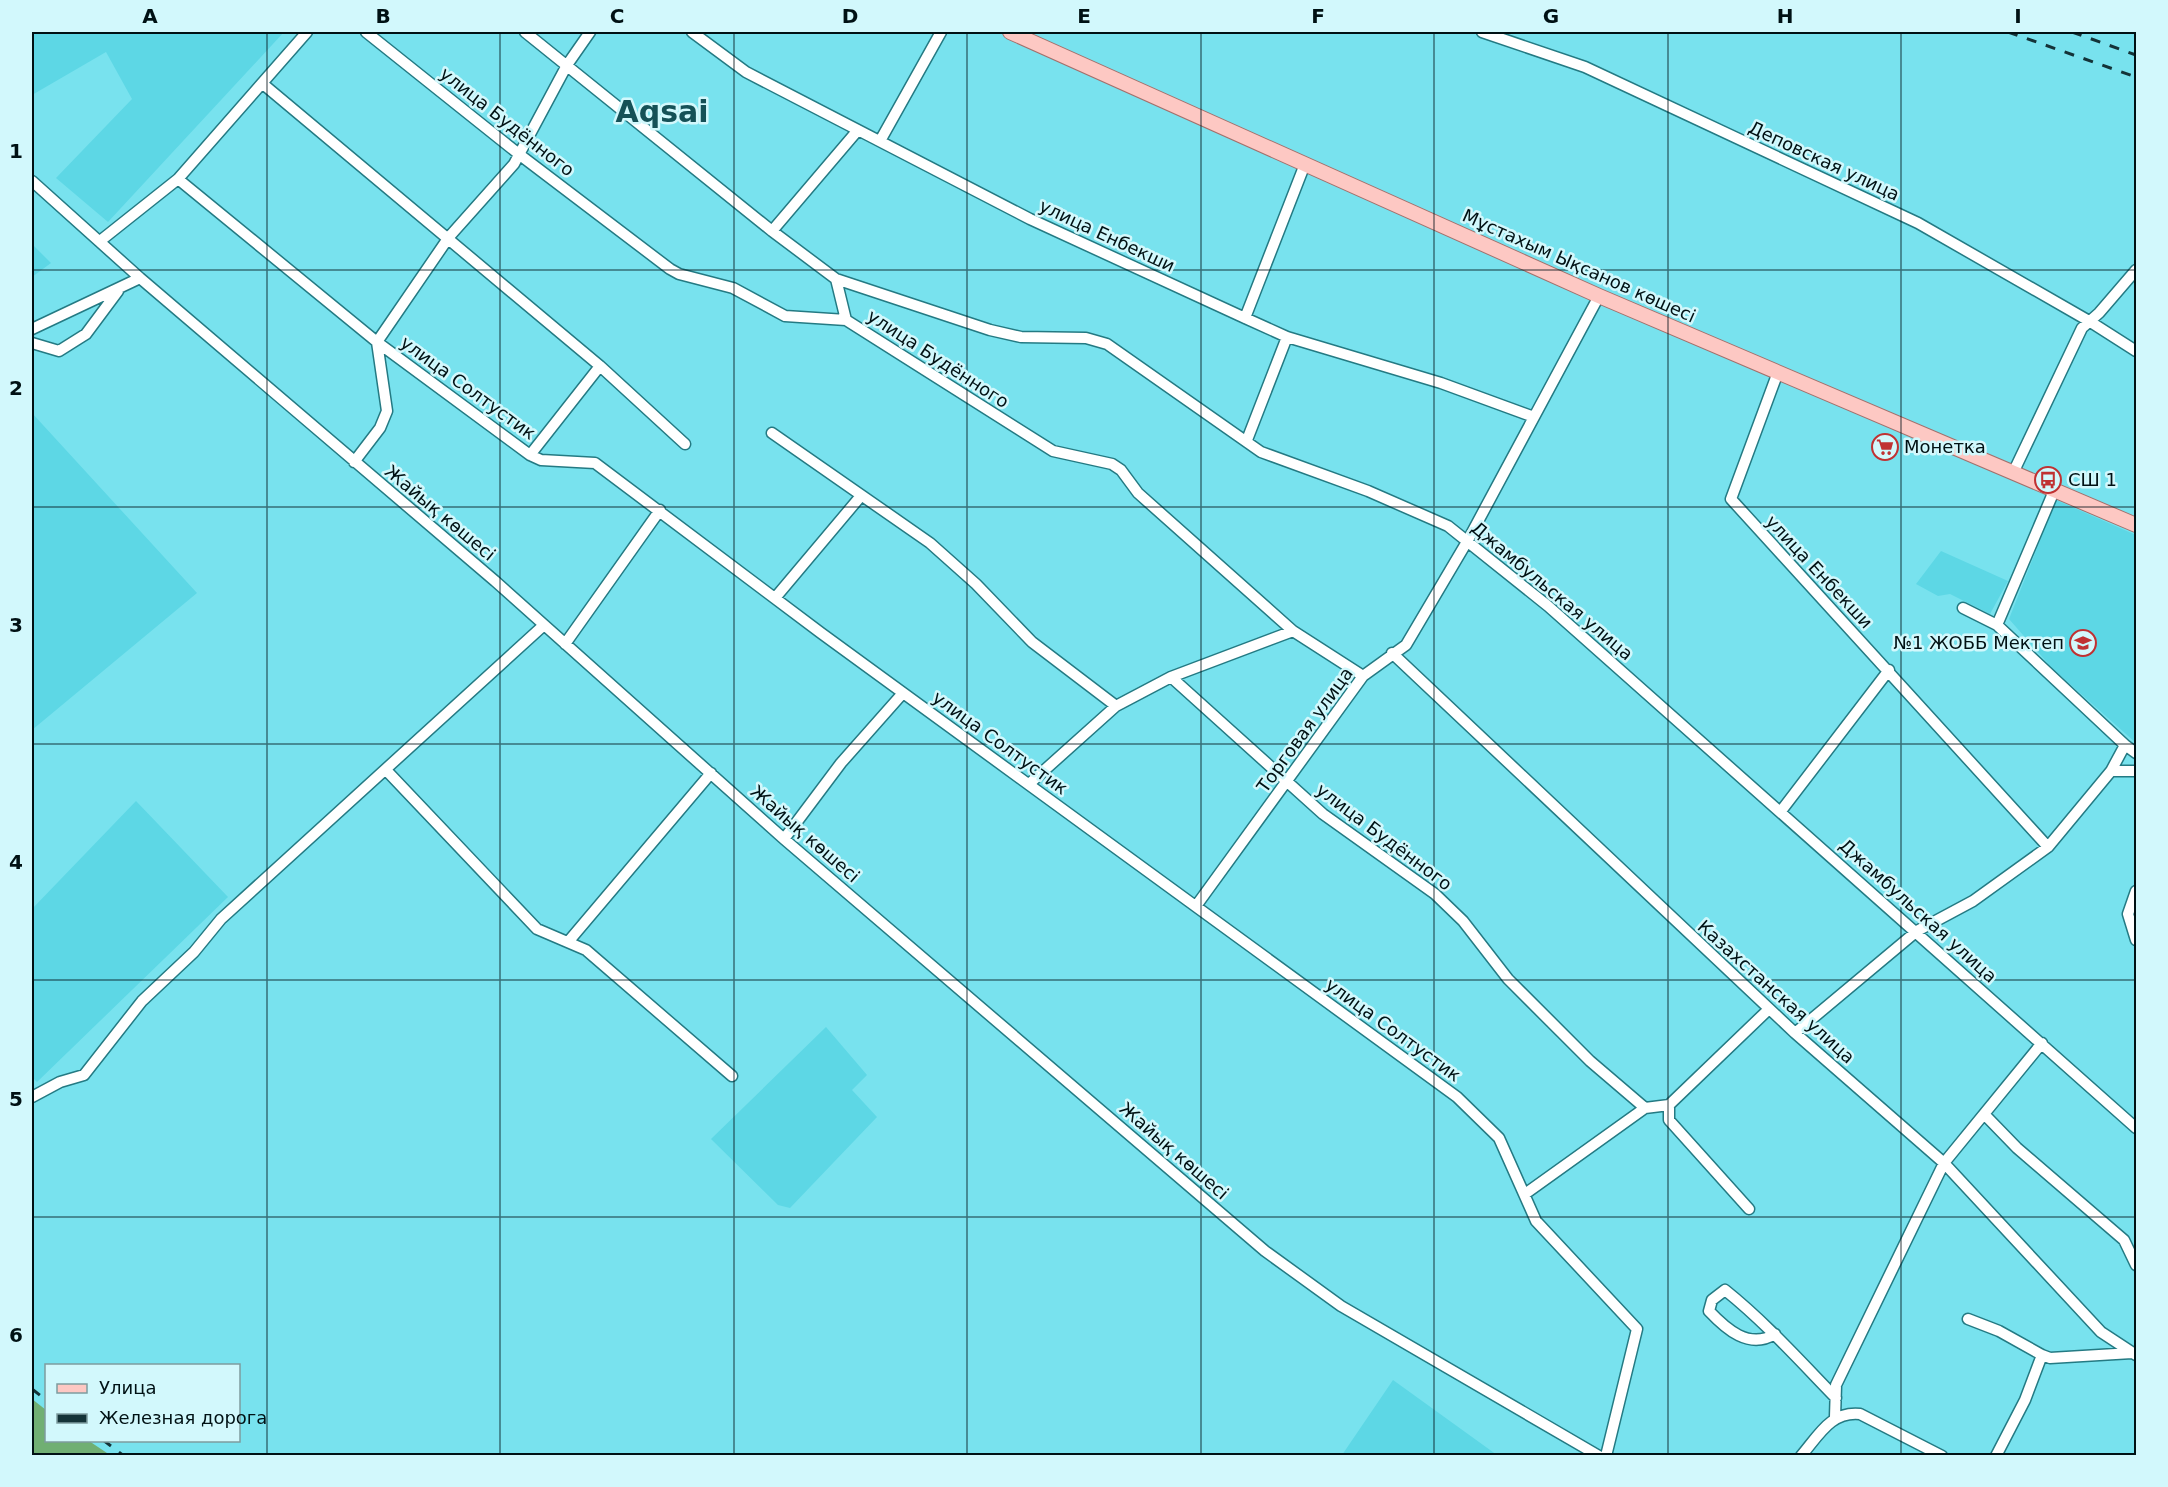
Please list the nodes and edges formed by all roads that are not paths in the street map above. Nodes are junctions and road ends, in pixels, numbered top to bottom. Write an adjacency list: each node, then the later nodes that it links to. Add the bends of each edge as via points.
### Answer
1 (307, 32): 10 (street)
2 (366, 32): 13 (street, улица Будённого)
3 (525, 32): 9 (street, Джамбульская улица)
4 (590, 32): 9 (street)
5 (692, 32): 11 (street, улица Енбекши, via 746,72)
6 (941, 32): 12 (street)
7 (1010, 32): 14 (main road, Мұстахым Ықсанов көшесі)
8 (1482, 32): 27 (street, Деповская улица, via 1585,67 1918,223)
9 (567, 65): 13 (street); 17 (street, Джамбульская улица)
10 (263, 84): 15 (street); 18 (street)
11 (858, 130): 12 (street, улица Енбекши); 17 (street)
12 (880, 141): 25 (street, улица Енбекши, via 1030,219)
13 (520, 155): 18 (street); 26 (street, улица Будённого, via 679,274 733,288 785,316)
14 (1305, 164): 24 (main road, Мұстахым Ықсанов көшесі); 25 (street)
15 (178, 179): 19 (street); 30 (street, улица Солтустик)
16 (32, 181): 19 (street, Жайық көшесі)
17 (772, 231): 22 (street, Джамбульская улица)
18 (448, 237): 30 (street); 33 (street)
19 (100, 241): 21 (street, Жайық көшесі)
20 (2136, 270): 27 (street)
21 (140, 278): 23 (street); 40 (street, Жайық көшесі)
22 (836, 279): 26 (street); 37 (street, Джамбульская улица, via 990,330 1021,337 1086,338 1107,344)
23 (120, 289): 28 (street); 31 (street, via 86,334 59,351)
24 (1599, 296): 34 (main road, Мұстахым Ықсанов көшесі); 35 (street, Торговая улица)
25 (1245, 318): 29 (street, улица Енбекши)
26 (846, 320): 51 (street, улица Будённого, via 1053,451 1112,464 1121,470 1138,493)
27 (2090, 321): 32 (street, Деповская улица); 41 (street, via 2082,328)
28 (32, 329)
29 (1287, 337): 35 (street, улица Енбекши, via 1441,383); 37 (street)
30 (377, 342): 39 (street, улица Солтустик); 40 (street, via 387,411 380,428)
31 (32, 343)
32 (2136, 351)
33 (600, 366): 38 (street); 39 (street)
34 (1778, 372): 41 (main road, Мұстахым Ықсанов көшесі); 54 (street, улица Енбекши, via 1731,499)
35 (1534, 417): 46 (street, Торговая улица)
36 (772, 433): 43 (street)
37 (1247, 441): 46 (street, Джамбульская улица, via 1262,452 1448,526)
38 (685, 444)
39 (530, 455): 44 (street, улица Солтустик, via 541,460 595,463)
40 (354, 462): 49 (street, Жайық көшесі)
41 (2013, 473): 42 (main road, Мұстахым Ықсанов көшесі)
42 (2054, 491): 45 (main road, Мұстахым Ықсанов көшесі); 50 (street)
43 (860, 497): 47 (street); 58 (street, via 930,543 1032,642)
44 (660, 510): 47 (street, улица Солтустик); 52 (street)
45 (2136, 525)
46 (1468, 540): 53 (street, Торговая улица, via 1406,645); 67 (street, Джамбульская улица)
47 (775, 598): 57 (street, улица Солтустик)
48 (1963, 608): 50 (street)
49 (544, 625): 52 (street, Жайық көшесі); 61 (street)
50 (1997, 625): 59 (street)
51 (1293, 631): 55 (street, улица Будённого); 56 (street)
52 (565, 644): 63 (street, Жайық көшесі)
53 (1392, 653): 55 (street, Торговая улица); 75 (street, Казахстанская улица)
54 (1888, 670): 67 (street); 69 (street, улица Енбекши)
55 (1363, 676): 65 (street, Торговая улица)
56 (1171, 677): 58 (street); 65 (street, улица Будённого)
57 (903, 693): 66 (street, улица Солтустик); 68 (street, via 842,763)
58 (1116, 706): 66 (street)
59 (2125, 745): 60 (street); 62 (street)
60 (2136, 753)
61 (386, 770): 74 (street, via 537,929); 79 (street, via 221,919 194,952 142,1001 84,1075)
62 (2111, 771): 64 (street); 69 (street)
63 (711, 773): 68 (street, Жайық көшесі); 74 (street)
64 (2135, 774)
65 (1288, 783): 71 (street, Торговая улица); 81 (street, улица Будённого, via 1323,814 1435,894 1463,921 1508,979 1590,1061)
66 (1029, 784): 71 (street, улица Солтустик)
67 (1781, 811): 72 (street, Джамбульская улица)
68 (784, 839): 94 (street, Жайық көшесі, via 1305,1282)
69 (2048, 847): 72 (street, via 1973,901)
70 (2136, 891): 73 (street, via 2128,914)
71 (1196, 906): 85 (street, улица Солтустик, via 1457,1097 1499,1138)
72 (1917, 931): 76 (street); 77 (street, Джамбульская улица)
73 (2136, 940)
74 (568, 942): 78 (street, via 586,950)
75 (1769, 1009): 76 (street, Казахстанская улица); 80 (street)
76 (1795, 1033): 84 (street, Казахстанская улица)
77 (2042, 1043): 82 (street); 83 (street, Джамбульская улица)
78 (732, 1076)
79 (32, 1097)
80 (1669, 1105): 81 (street); 86 (street, via 1669,1120)
81 (1645, 1108): 85 (street)
82 (1984, 1114): 84 (street); 87 (street, via 2017,1148 2124,1239)
83 (2136, 1128)
84 (1944, 1163): 90 (street, Казахстанская улица, via 2101,1332); 92 (street, via 1836,1385)
85 (1525, 1194): 95 (street, улица Солтустик, via 1536,1221 1637,1329)
86 (1749, 1209)
87 (2136, 1265)
88 (1968, 1319): 91 (street)
89 (1775, 1335): 89 (street, via 1725,1290 1712,1300 1709,1311 1744,1340); 92 (street)
90 (2134, 1354): 91 (street, via 2050,1358)
91 (2042, 1355): 98 (street, via 2025,1400)
92 (1836, 1398): 93 (street)
93 (1835, 1418): 96 (street); 97 (street, via 1846,1412 1860,1414)
94 (1599, 1455)
95 (1606, 1455)
96 (1801, 1455)
97 (1942, 1455)
98 (1996, 1455)

